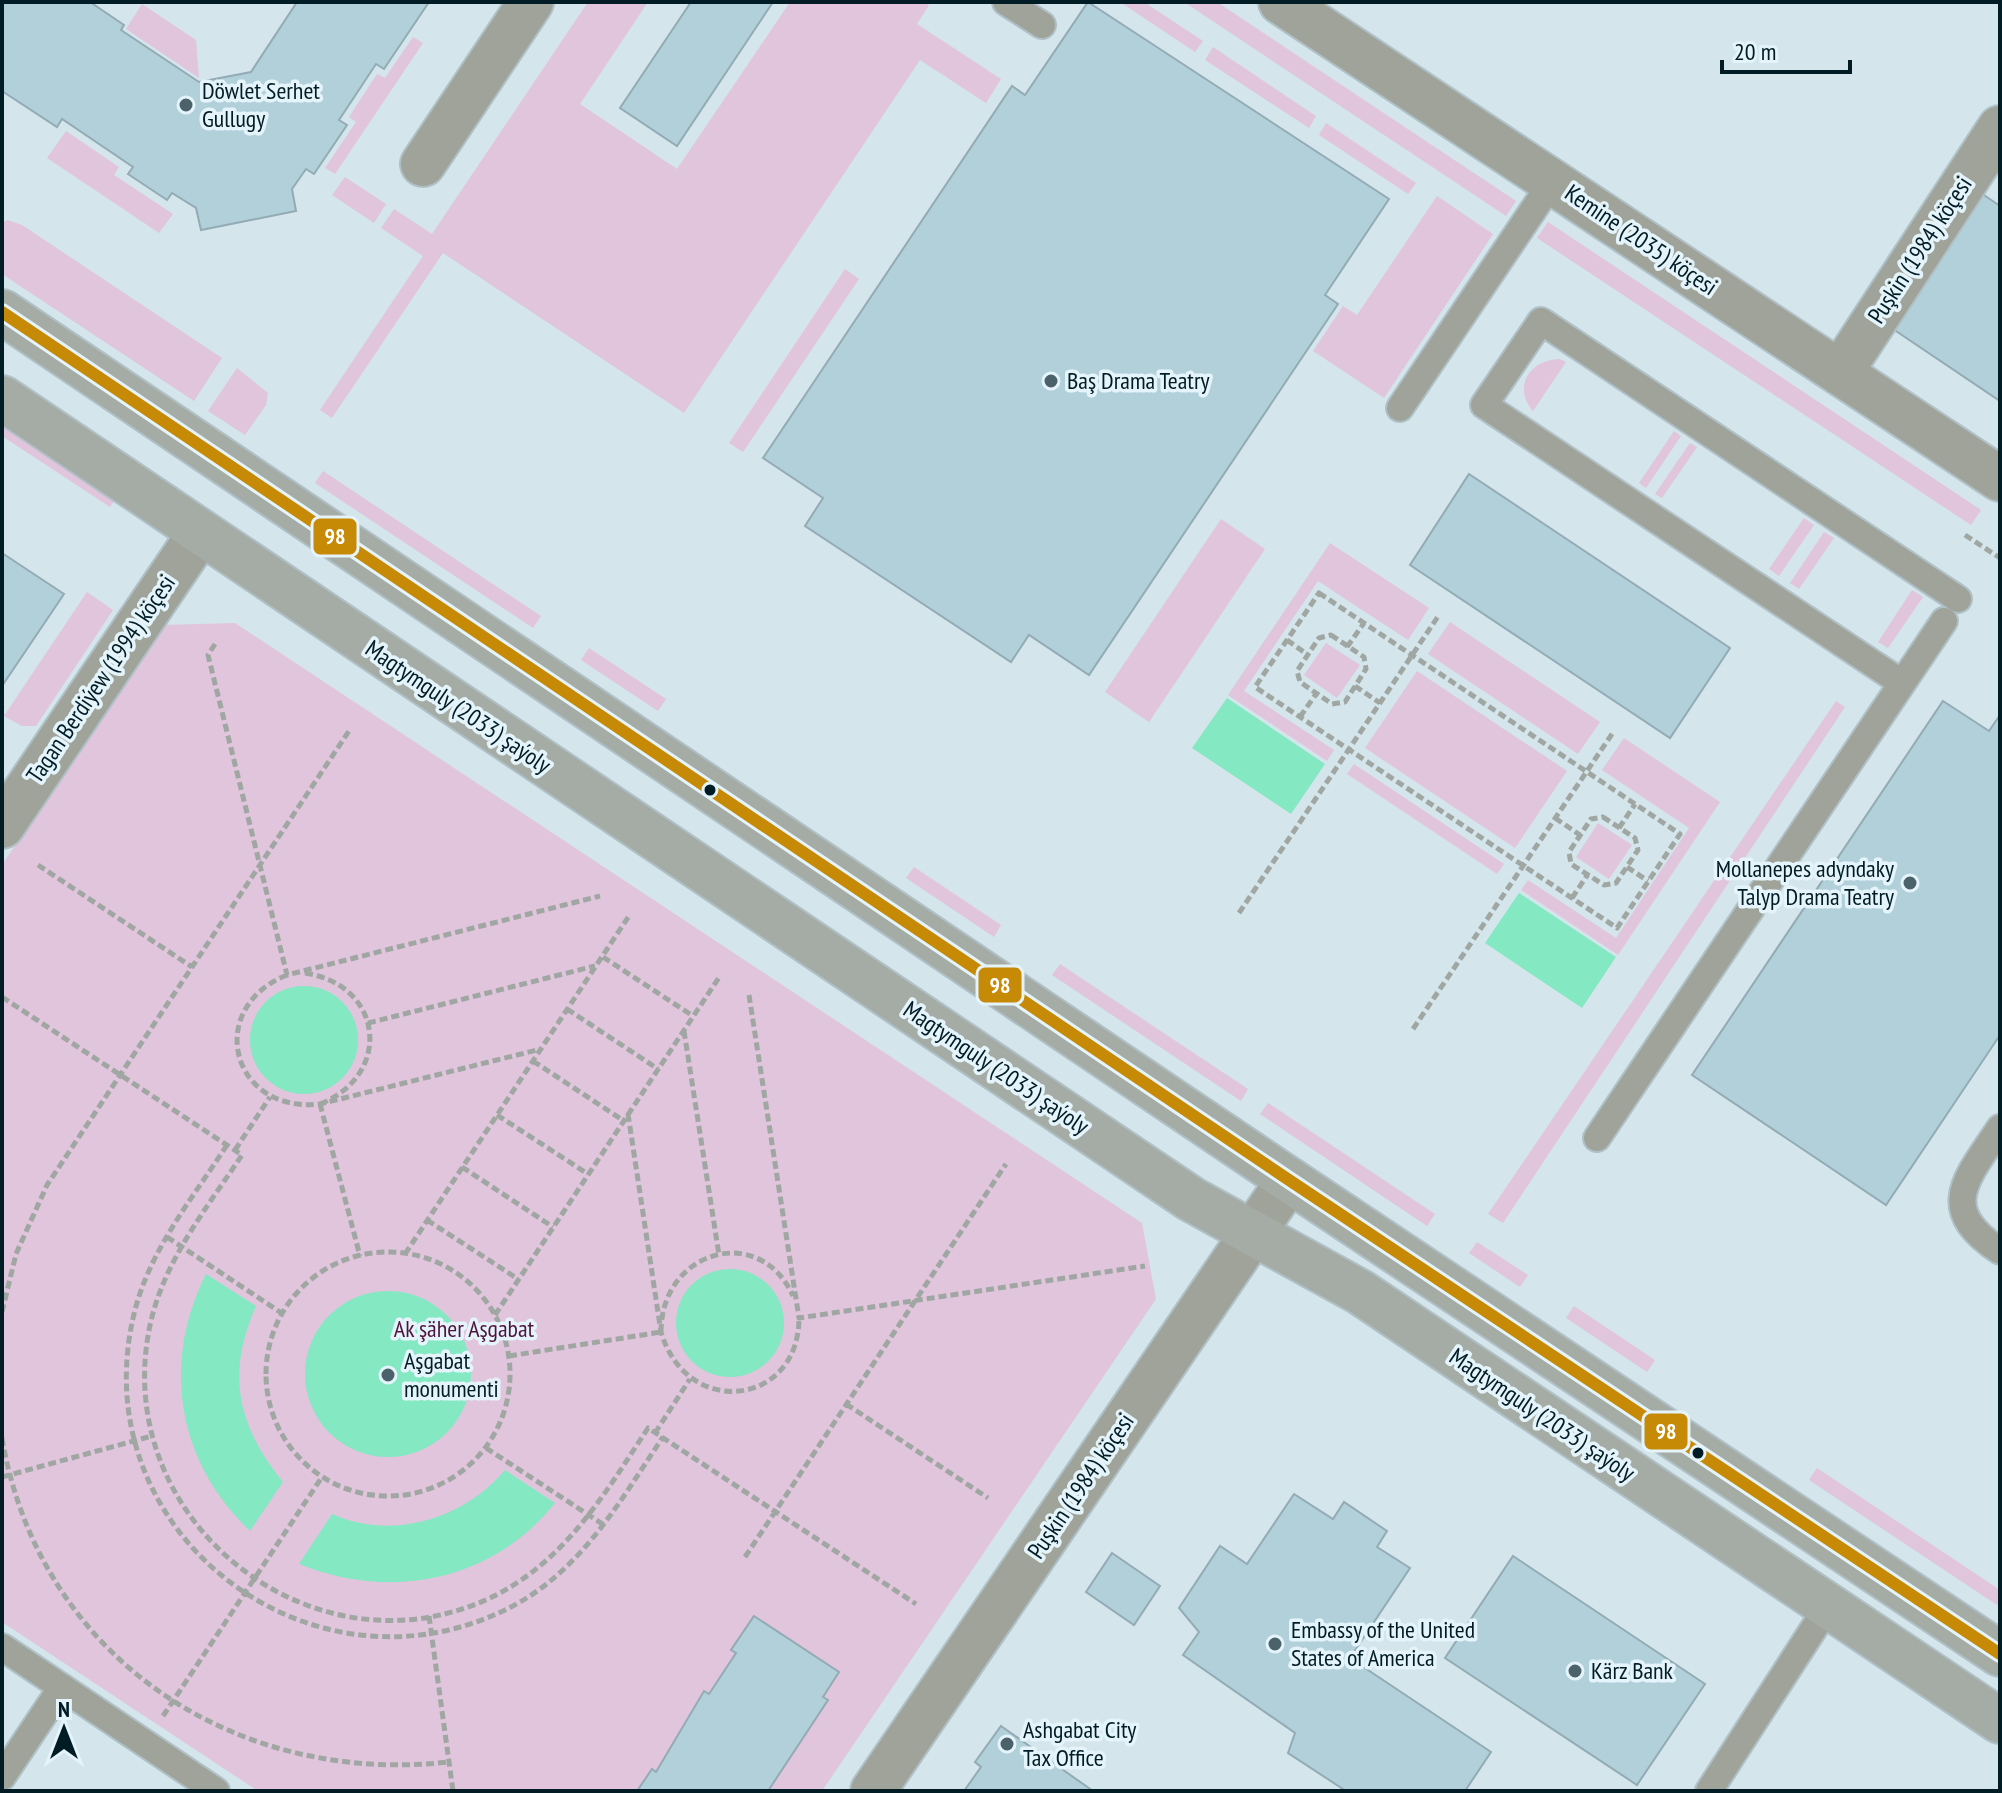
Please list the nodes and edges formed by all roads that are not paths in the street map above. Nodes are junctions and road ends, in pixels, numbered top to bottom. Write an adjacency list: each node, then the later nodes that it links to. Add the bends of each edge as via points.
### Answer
1 (531, 2): 6 (street)
2 (1006, 2): 4 (lane)
3 (1281, 2): 7 (street, Kemine (2035) köçesi)
4 (1042, 25)
5 (1995, 149): 9 (street, Puşkin (1984) köçesi)
6 (423, 164)
7 (1552, 182): 9 (street, Kemine (2035) köçesi); 11 (lane)
8 (2, 312): 20 (main road)
9 (1840, 373): 12 (street, Kemine (2035) köçesi)
10 (2, 398): 13 (main road, Magtymguly (2033) şaýoly)
11 (1400, 408)
12 (2000, 479)
13 (200, 533): 17 (street, Tagan Berdiýew (1994) köçesi); 21 (main road, Magtymguly (2033) şaýoly, via 1191,1199)
14 (1958, 599): 16 (lane, via 1541,321 1484,405)
15 (1944, 621): 16 (lane)
16 (1902, 683): 19 (lane)
17 (2, 826)
18 (2000, 1128): 22 (lane, via 1964,1187 1961,1204 1965,1221 1978,1237)
19 (1597, 1138)
20 (1289, 1180): 21 (street, Puşkin (1984) köçesi); 25 (main road)
21 (1254, 1233): 23 (main road, Magtymguly (2033) şaýoly, via 1360,1292); 30 (street, Puşkin (1984) köçesi)
22 (2000, 1251)
23 (1827, 1608): 27 (main road, Magtymguly (2033) şaýoly); 31 (lane)
24 (2, 1647): 26 (lane)
25 (2000, 1654)
26 (62, 1687): 28 (lane); 29 (lane)
27 (2000, 1721)
28 (2, 1777)
29 (216, 1791)
30 (873, 1791)
31 (1709, 1791)

